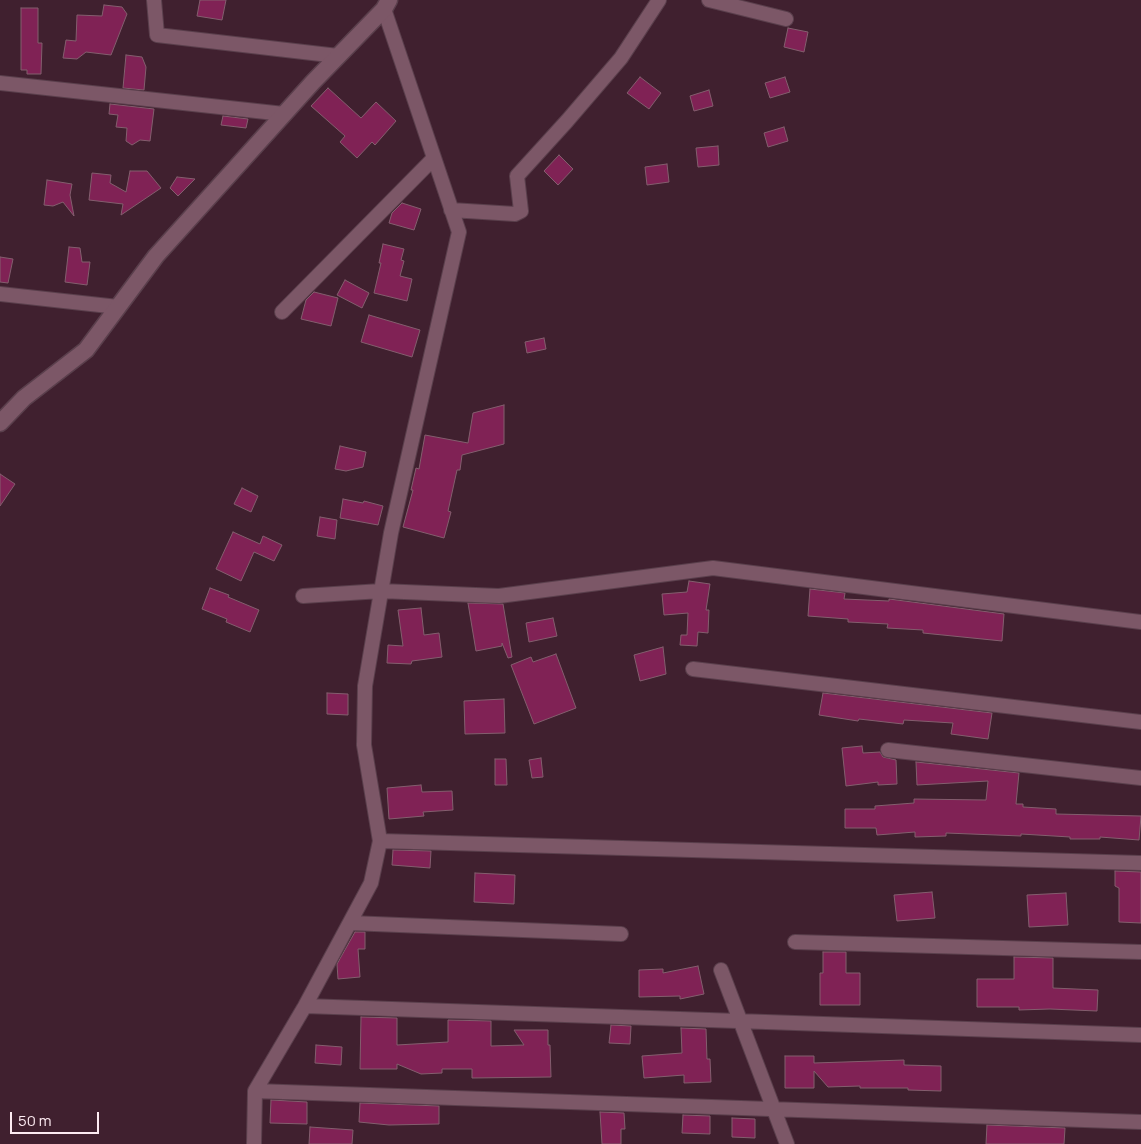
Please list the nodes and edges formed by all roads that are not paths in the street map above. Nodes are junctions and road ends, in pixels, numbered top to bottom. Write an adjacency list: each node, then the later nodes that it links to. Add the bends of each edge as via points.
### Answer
1 (154, 0): 6 (street, via 157,35)
2 (658, 0): 10 (street, via 620,58 517,176 521,211 515,214)
3 (715, 1): 5 (street)
4 (387, 4): 6 (street); 9 (street)
5 (786, 19)
6 (338, 56): 8 (street)
7 (0, 83): 8 (street)
8 (284, 114): 12 (street, via 156,256)
9 (434, 158): 10 (street); 13 (street)
10 (452, 210): 15 (street, via 459,232 391,533)
11 (0, 294): 12 (street)
12 (118, 307): 14 (street, via 86,350 24,398)
13 (282, 312)
14 (0, 423)
15 (381, 591): 16 (street); 17 (street, via 499,596 714,568); 22 (street, via 365,686 364,745)
16 (303, 596)
17 (1141, 622)
18 (693, 668): 19 (street)
19 (1141, 722)
20 (888, 750): 21 (street)
21 (1141, 778)
22 (380, 841): 23 (street); 24 (street, via 371,883)
23 (1141, 863)
24 (350, 922): 25 (street); 29 (street)
25 (621, 934)
26 (795, 942): 27 (street)
27 (1141, 952)
28 (721, 970): 30 (street)
29 (304, 1006): 30 (street); 32 (street)
30 (740, 1021): 31 (street); 33 (street)
31 (1141, 1035)
32 (255, 1091): 33 (street); 35 (street)
33 (774, 1110): 34 (street); 36 (street)
34 (1141, 1122)
35 (254, 1144)
36 (787, 1144)

